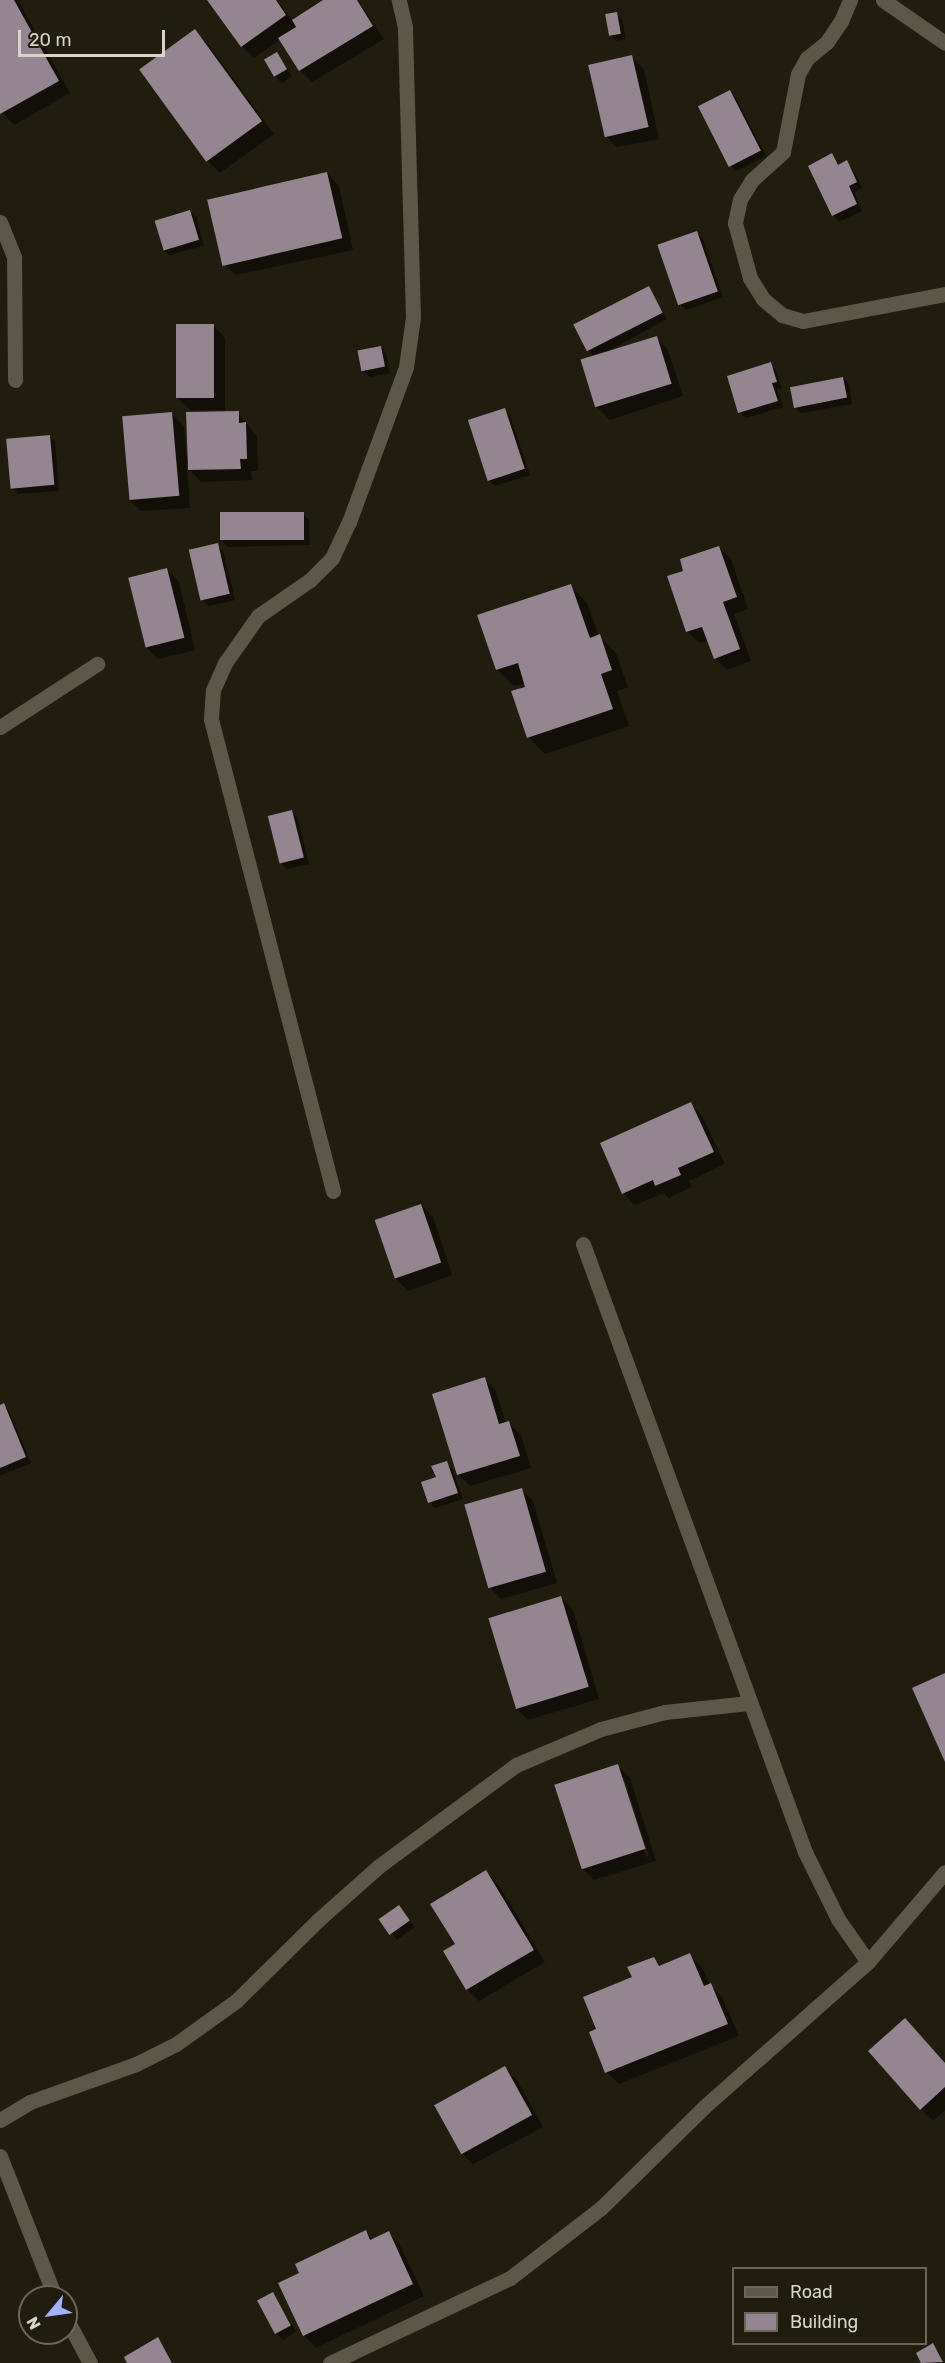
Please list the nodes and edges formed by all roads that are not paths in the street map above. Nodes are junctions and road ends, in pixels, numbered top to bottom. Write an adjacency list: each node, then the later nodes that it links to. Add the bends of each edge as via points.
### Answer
1 (399, 0): 10 (street, via 405,27 413,317 406,367 332,558 310,580 258,616 225,663 213,690 211,718)
2 (850, 0): 6 (street, via 832,35 807,57 798,74 783,152 752,180 740,199 735,223 750,278 762,299 782,315 803,321)
3 (883, 0): 4 (street)
4 (945, 43)
5 (0, 222): 7 (street, via 14,257)
6 (945, 294)
7 (15, 380)
8 (97, 664): 9 (street)
9 (0, 727)
10 (333, 1191)
11 (583, 1244): 12 (street)
12 (749, 1703): 14 (street, via 805,1852 838,1919); 15 (street, via 655,1714 601,1729 516,1765 379,1866 236,2001 176,2044 136,2064 30,2102)
13 (945, 1872): 14 (street)
14 (868, 1962): 20 (street, via 704,2107 601,2208 510,2278)
15 (0, 2120)
16 (0, 2156): 17 (street)
17 (50, 2285)
18 (78, 2340): 19 (street)
19 (90, 2363)
20 (330, 2363)

